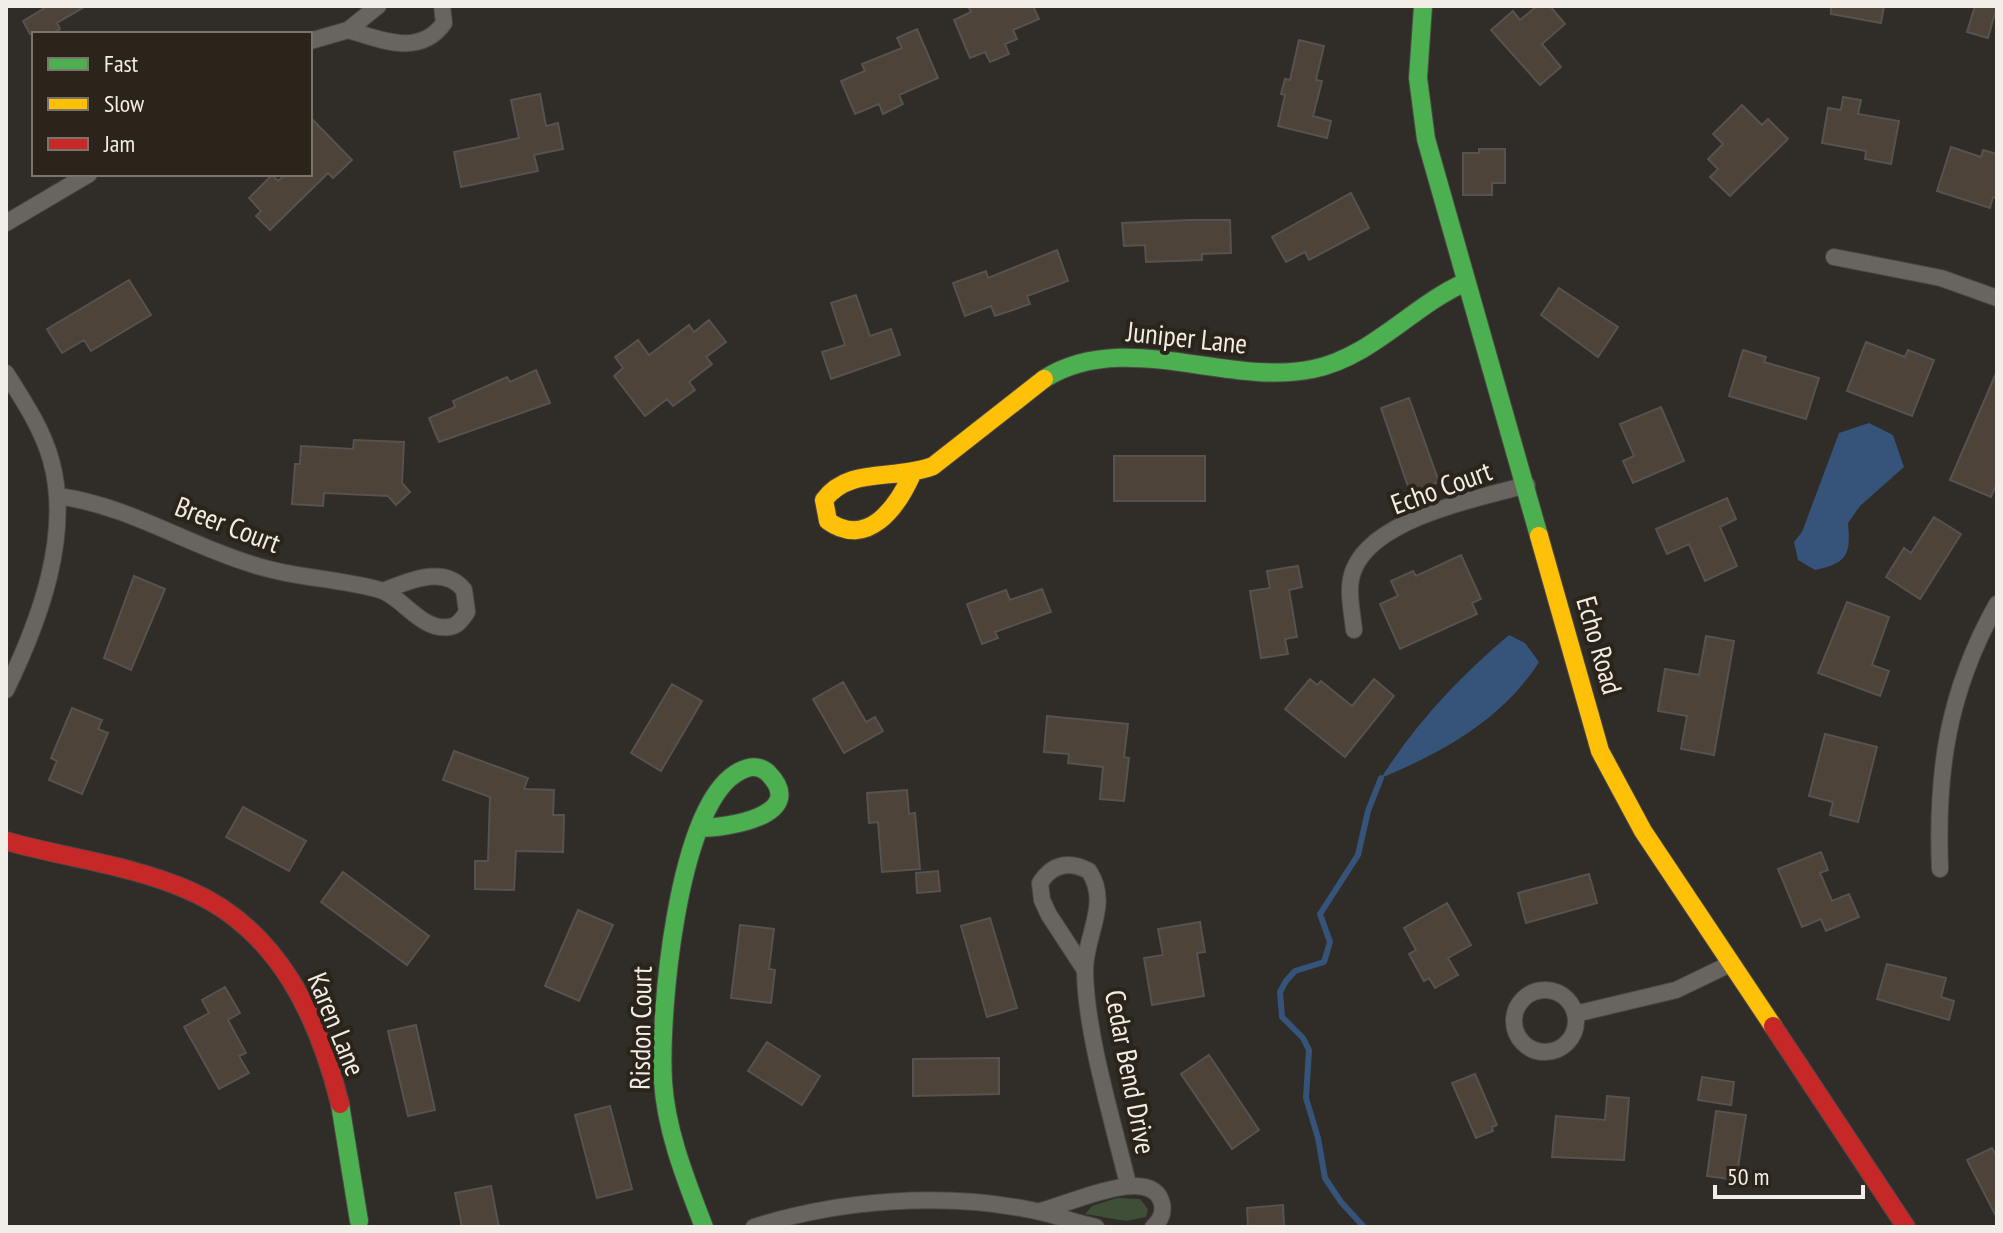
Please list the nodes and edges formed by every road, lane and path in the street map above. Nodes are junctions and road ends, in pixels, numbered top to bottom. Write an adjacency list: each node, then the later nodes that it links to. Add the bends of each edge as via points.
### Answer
1 (378, 6): 4 (street)
2 (442, 6): 4 (street, via 444,23 429,40 417,44)
3 (1423, 6): 9 (street, Echo Road, via 1418,64 1422,115)
4 (348, 30): 5 (street)
5 (312, 40)
6 (86, 176): 7 (street)
7 (6, 223)
8 (1834, 257): 10 (street, via 1941,278)
9 (1466, 282): 12 (street, Juniper Lane, via 1434,296 1366,349 1314,369 1259,372 1137,357 1069,366 1031,387 952,451); 13 (street, Echo Road)
10 (1997, 298)
11 (6, 373): 14 (street, via 39,430)
12 (912, 474): 12 (street, Juniper Lane, via 837,484 824,500 828,521 846,533 866,530 900,499)
13 (1527, 485): 17 (street, Echo Court, via 1440,509 1374,543 1353,570); 22 (street, Echo Road, via 1608,770)
14 (58, 496): 15 (street, Breer Court, via 124,510 274,572); 18 (street, via 47,581)
15 (383, 591): 15 (street, Breer Court, via 418,578 448,578 464,590 467,612 448,627 433,625)
16 (1997, 604): 21 (street, via 1969,661 1943,751)
17 (1354, 630)
18 (6, 690)
19 (700, 828): 28 (street, Risdon Court, via 669,957 663,1081)
20 (6, 841): 27 (street, Karen Lane, via 189,890 220,905 256,935 283,967 312,1020 352,1164)
21 (1940, 869)
22 (1730, 964): 24 (street, via 1676,990); 32 (street, Echo Road)
23 (1085, 970): 23 (street, Cedar Bend Drive, via 1042,900 1040,883 1056,866 1089,871 1098,891); 25 (street, Cedar Bend Drive)
24 (1575, 1014)
25 (1128, 1184): 26 (street, Cedar Bend Drive); 31 (street, Cedar Bend Drive, via 1148,1187 1159,1197 1162,1213)
26 (1038, 1211): 29 (street, Cedar Bend Drive, via 871,1205 811,1212); 30 (street, Cedar Bend Drive)
27 (359, 1221)
28 (704, 1227)
29 (754, 1227)
30 (1096, 1227)
31 (1153, 1227)
32 (1906, 1227)

